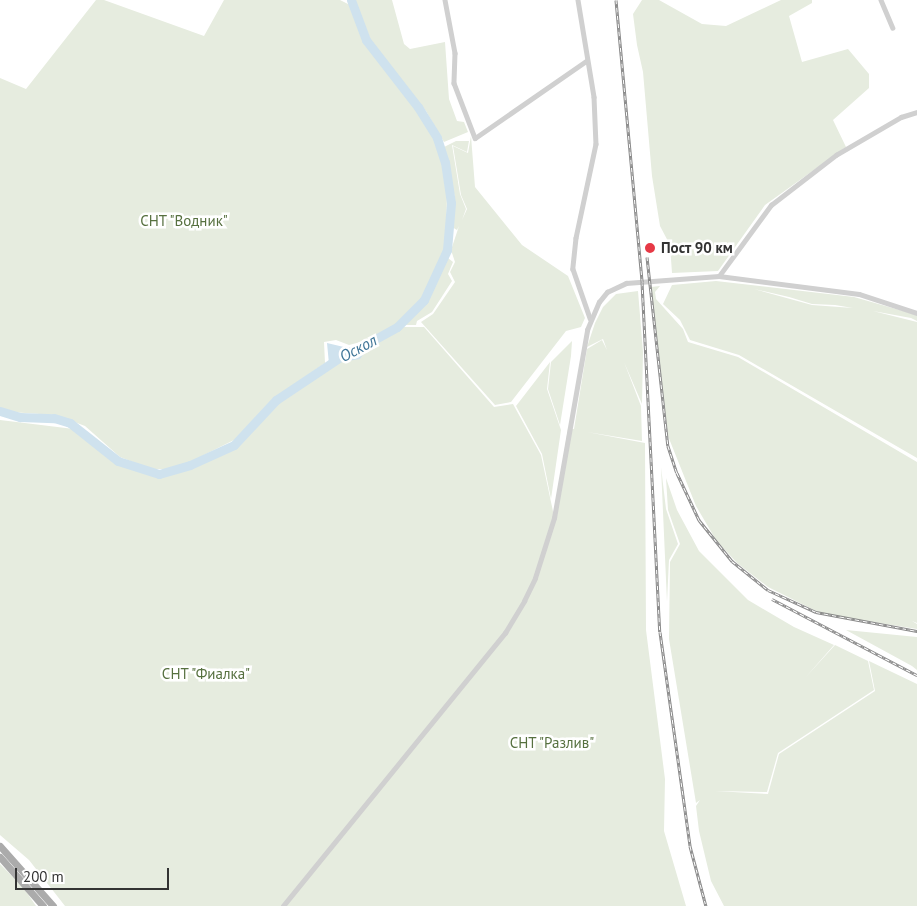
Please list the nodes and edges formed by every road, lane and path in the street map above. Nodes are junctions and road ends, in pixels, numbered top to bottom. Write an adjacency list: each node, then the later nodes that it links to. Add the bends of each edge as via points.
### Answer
1 (445, 0): 5 (street, via 455,53 454,83 475,138)
2 (578, 0): 5 (street)
3 (881, 0): 4 (street)
4 (893, 28)
5 (586, 61): 9 (street, via 594,97 596,144 576,238 573,269)
6 (917, 112): 7 (street, via 836,155 771,205)
7 (719, 276): 8 (street, via 859,294); 9 (street, via 626,283 607,292)
8 (917, 313)
9 (590, 318): 14 (street, via 554,518 535,578 524,601 505,633)
10 (0, 846): 13 (main road)
11 (0, 857): 12 (main road)
12 (43, 906)
13 (53, 906)
14 (283, 906)

